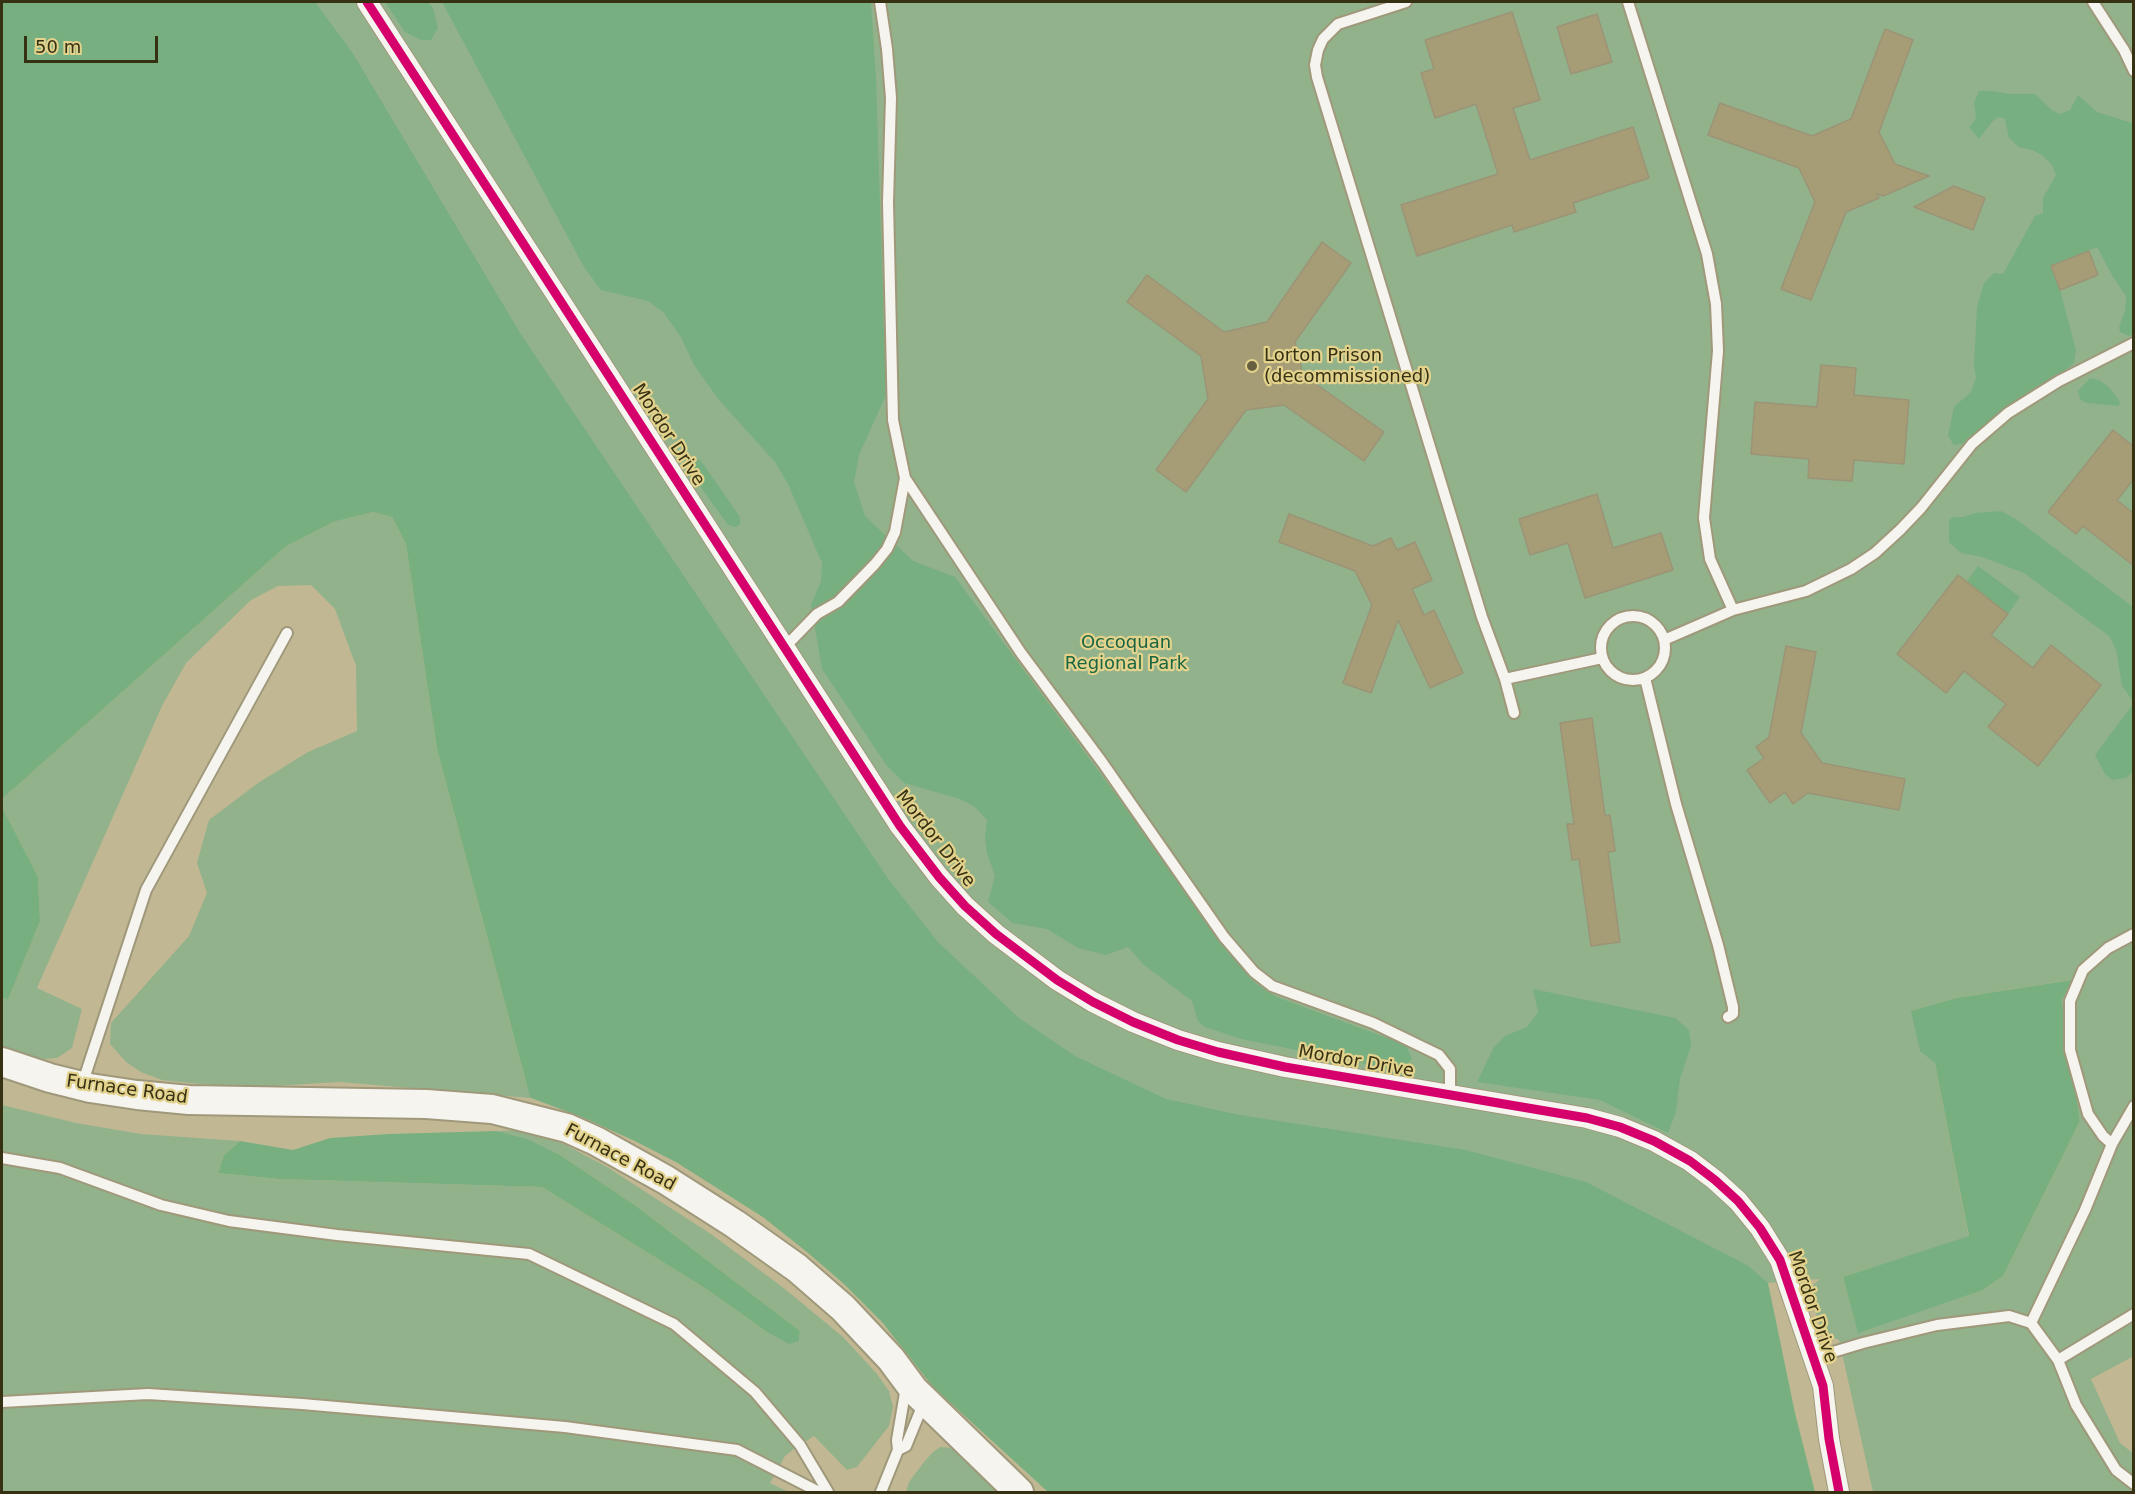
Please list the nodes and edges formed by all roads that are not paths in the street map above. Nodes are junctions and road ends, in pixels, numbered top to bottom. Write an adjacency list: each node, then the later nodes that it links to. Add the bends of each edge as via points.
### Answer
1 (367, 2): 12 (street, Mordor Drive)
2 (880, 2): 8 (lane, via 891,98 888,202 894,420)
3 (1406, 2): 15 (lane, via 1338,24 1318,50 1317,77 1482,617)
4 (1628, 2): 9 (lane, via 1707,254 1716,304 1718,351 1704,518 1710,559)
5 (2093, 2): 6 (lane)
6 (2133, 71)
7 (2133, 343): 9 (lane, via 2008,413 1972,444 1921,508 1875,553 1806,591)
8 (905, 478): 12 (lane, via 895,532 887,549 838,602 817,614); 21 (lane, via 1021,652 1224,937 1254,972 1272,986 1373,1023 1439,1055 1450,1069)
9 (1733, 610): 11 (lane)
10 (287, 633): 20 (lane, via 146,890)
11 (1664, 640): 13 (lane, via 1654,623 1645,618 1624,617 1607,628 1602,637); 14 (lane, via 1659,667)
12 (785, 647): 21 (street, Mordor Drive, via 900,826 939,877 996,934 1057,980 1133,1022 1218,1052)
13 (1602, 658): 14 (lane, via 1614,675 1634,680); 15 (lane)
14 (1645, 678): 18 (lane, via 1676,804 1723,966 1733,1007 1733,1014)
15 (1505, 679): 16 (lane)
16 (1514, 713)
17 (2133, 934): 23 (lane, via 2108,948 2083,970 2070,1001 2070,1050 2088,1113)
18 (1728, 1017)
19 (2, 1062): 20 (main road, Furnace Road)
20 (82, 1086): 29 (main road, Furnace Road, via 189,1100 426,1104 492,1109 567,1128 666,1180 797,1268 843,1308)
21 (1450, 1095): 27 (street, Mordor Drive, via 1620,1127 1654,1141 1696,1166 1738,1201 1774,1248)
22 (2133, 1106): 23 (lane)
23 (2112, 1144): 26 (lane)
24 (2, 1158): 34 (lane, via 60,1168 161,1205 229,1221 530,1254 674,1324 755,1392 800,1445)
25 (2133, 1314): 28 (lane)
26 (2031, 1323): 27 (lane, via 2009,1316 1937,1325); 28 (lane)
27 (1813, 1358): 37 (street, Mordor Drive, via 1823,1386)
28 (2058, 1360): 32 (lane, via 2076,1406 2116,1470)
29 (916, 1390): 31 (lane, via 897,1440); 31 (lane, via 906,1446); 36 (main road, Furnace Road)
30 (2, 1402): 33 (lane, via 148,1394 565,1427 736,1450)
31 (898, 1450): 35 (lane)
32 (2133, 1484)
33 (819, 1492)
34 (828, 1492)
35 (880, 1492)
36 (1019, 1492)
37 (1839, 1492)

